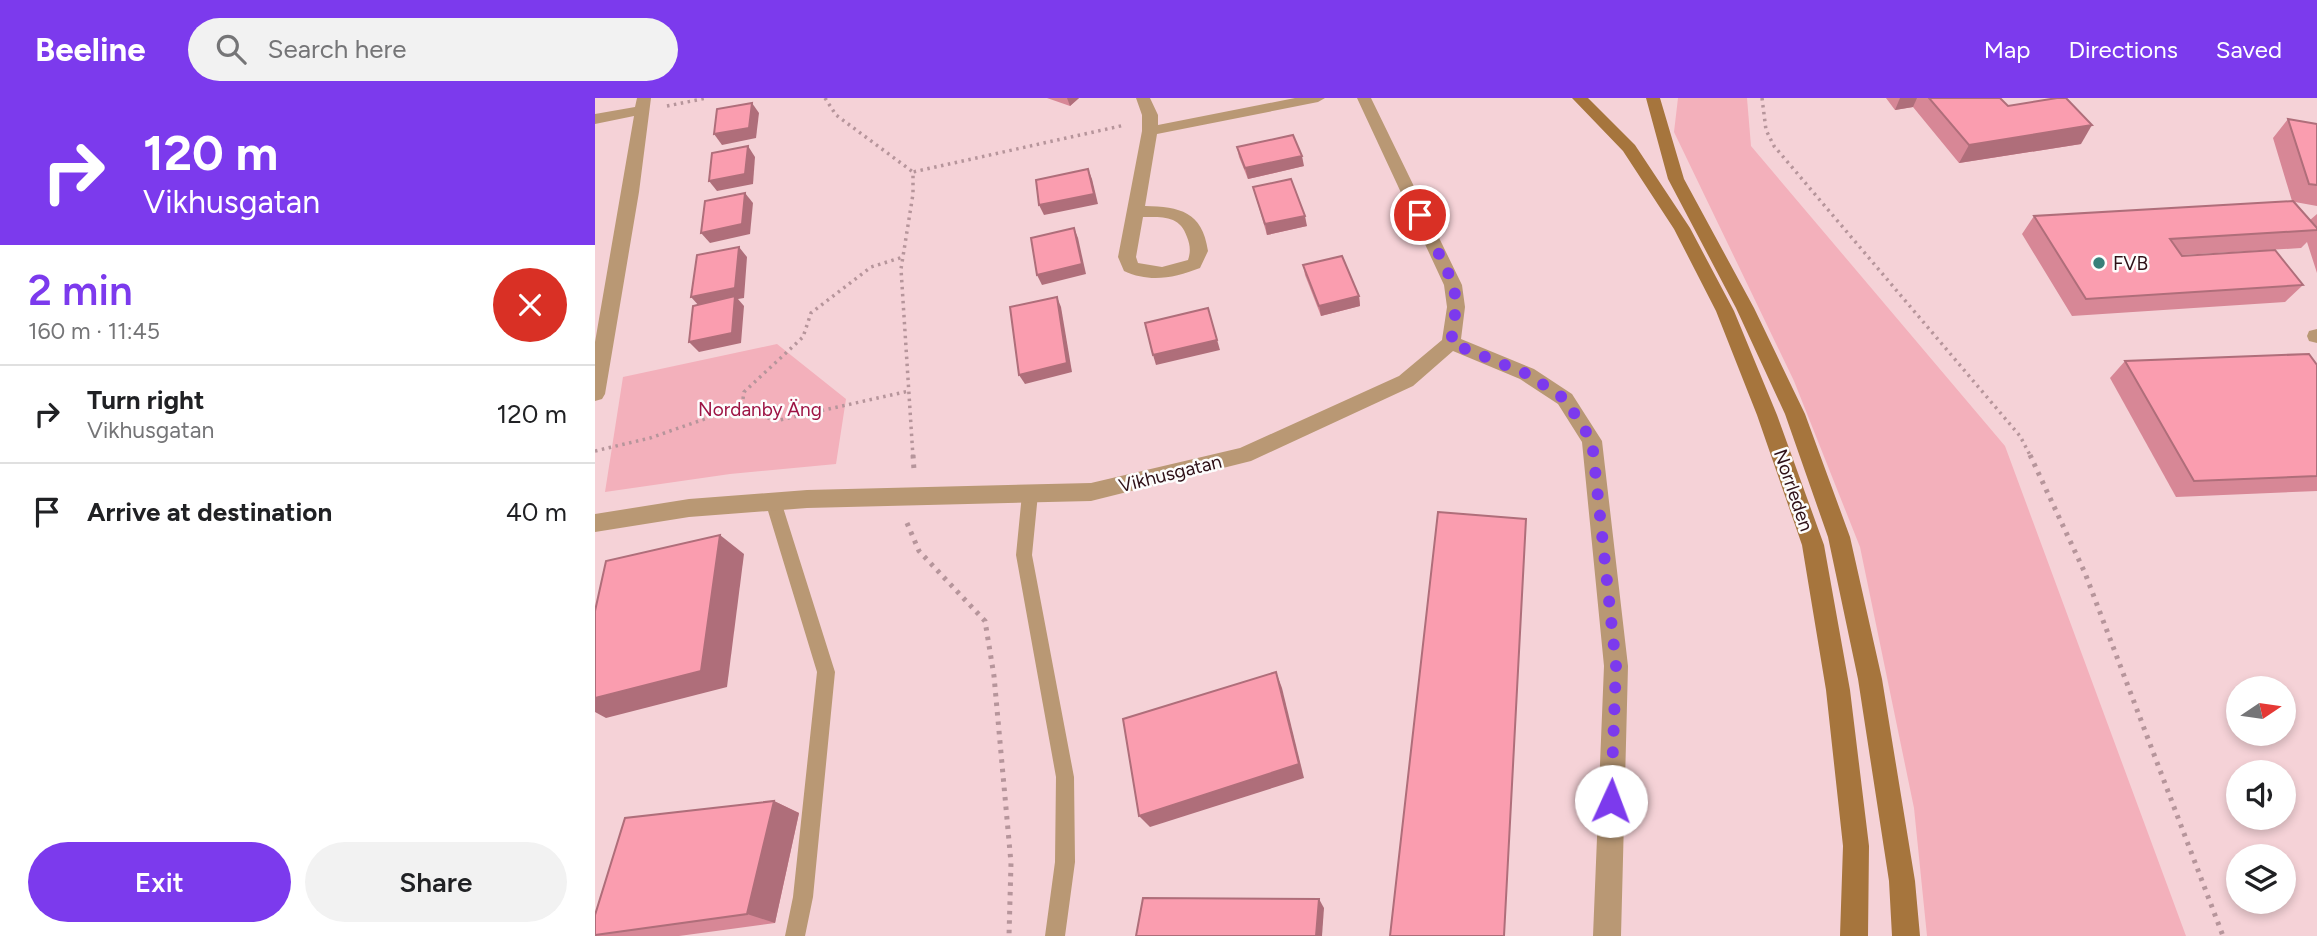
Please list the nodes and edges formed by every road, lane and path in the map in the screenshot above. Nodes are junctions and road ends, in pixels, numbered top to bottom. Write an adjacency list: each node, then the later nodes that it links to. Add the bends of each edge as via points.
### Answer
1 (708, 98): 9 (path)
2 (825, 98): 12 (path, via 836,116)
3 (1143, 98): 11 (street)
4 (1318, 98): 11 (street)
5 (1364, 98): 17 (street, via 1454,285)
6 (1579, 98): 30 (main road, Norrleden, via 1629,148 1688,240 1730,322 1813,545 1838,690 1856,846)
7 (1653, 98): 31 (main road, Norrleden, via 1676,179 1795,414 1839,537 1870,679 1902,881)
8 (1762, 98): 32 (path, via 1766,130 1774,146 2021,436 2085,573)
9 (643, 104): 10 (street); 15 (street)
10 (595, 120)
11 (1150, 125): 12 (path); 13 (street)
12 (913, 172): 14 (path)
13 (1136, 211): 13 (street, via 1185,216 1200,248 1194,264 1163,272 1141,273 1130,267 1127,257)
14 (903, 257): 18 (path); 20 (path, via 871,267 811,313 803,337 744,392)
15 (615, 284): 16 (street); 19 (street)
16 (595, 288)
17 (1451, 343): 22 (street, Vikhusgatan, via 1406,381 1244,455 1091,492); 29 (street, via 1527,374 1565,399 1592,441 1616,666)
18 (909, 391): 20 (path, via 775,421); 23 (path)
19 (595, 394)
20 (742, 406): 21 (path, via 650,438)
21 (595, 451)
22 (1030, 494): 23 (street, Vikhusgatan); 28 (lane, via 1024,555 1065,777 1065,862)
23 (916, 498): 24 (street, Vikhusgatan); 27 (path, via 906,524 919,551 985,621 1011,863)
24 (773, 501): 25 (street, Vikhusgatan); 26 (lane, via 826,672)
25 (595, 523)
26 (795, 936)
27 (1009, 936)
28 (1055, 936)
29 (1607, 936)
30 (1854, 936)
31 (1906, 936)
32 (2223, 936)

